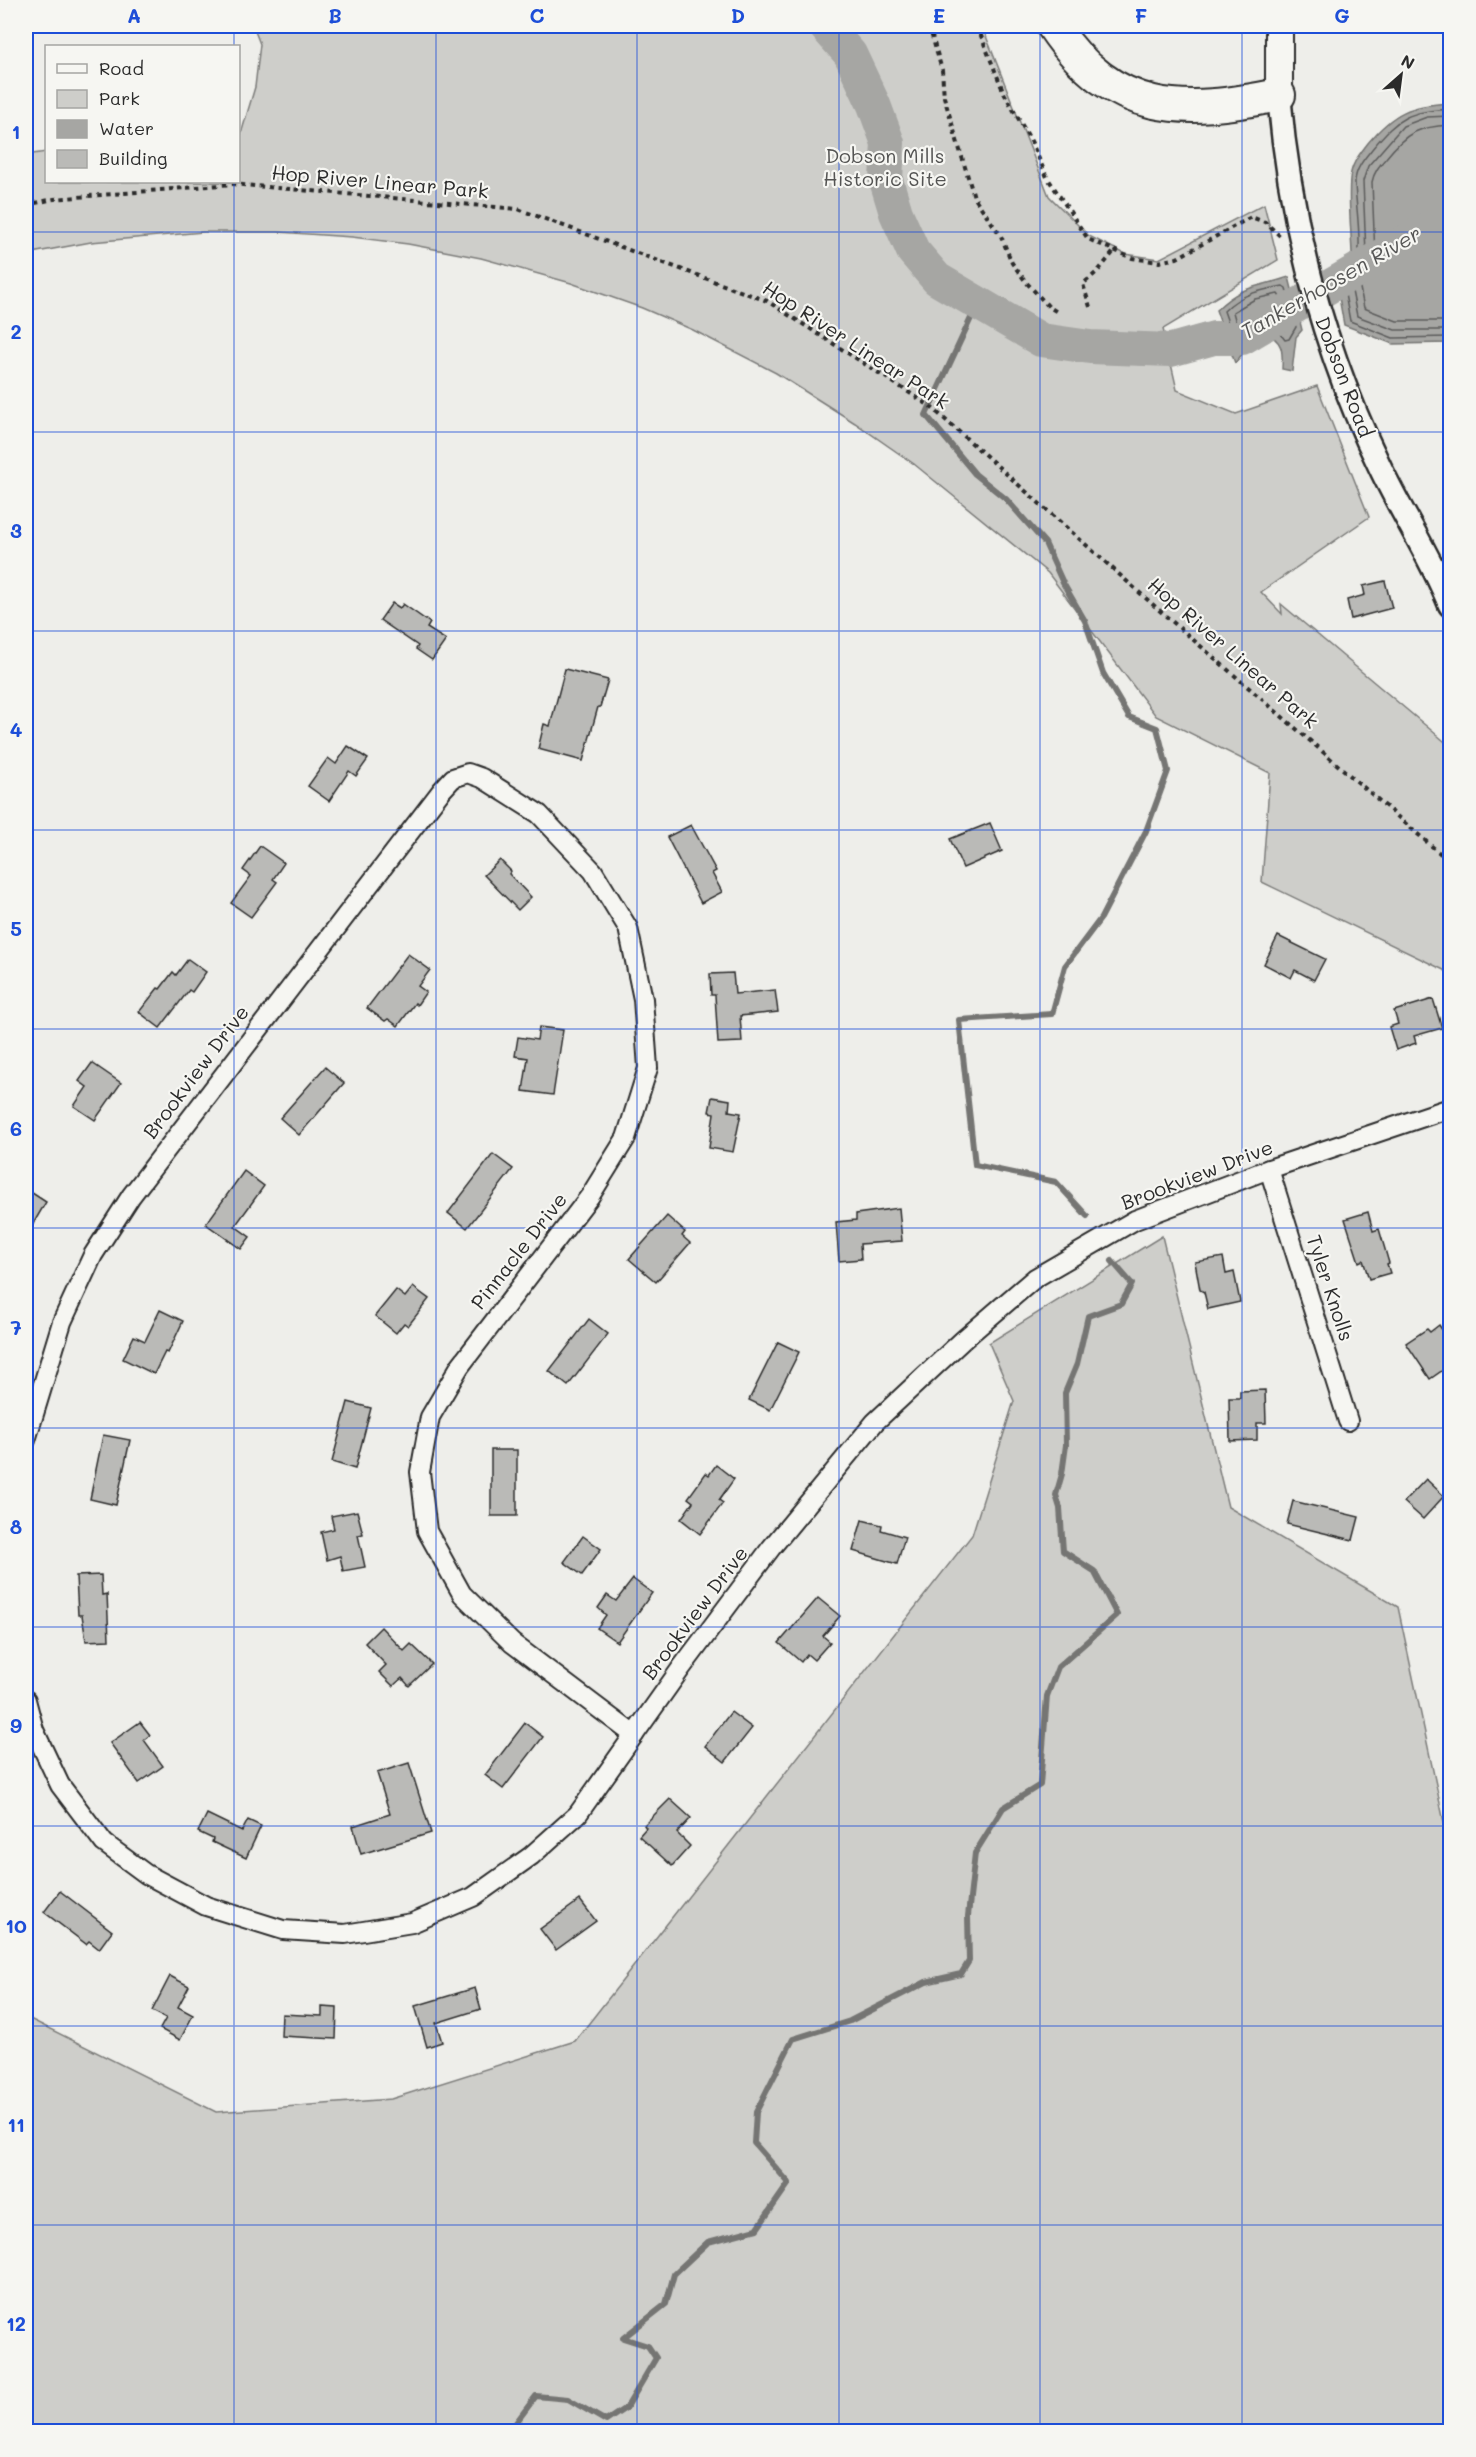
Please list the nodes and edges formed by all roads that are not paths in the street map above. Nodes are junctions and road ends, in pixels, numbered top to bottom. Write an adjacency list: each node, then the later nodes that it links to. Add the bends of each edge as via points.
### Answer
1 (1053, 26): 3 (highway, via 1092,72 1147,100 1201,107)
2 (1279, 26): 3 (main road, Dobson Road)
3 (1279, 94): 4 (street, Dobson Road, via 1288,171 1324,330 1379,467)
4 (1450, 605)
5 (468, 773): 9 (street, Brookview Drive, via 453,778 441,790 131,1196 93,1255 62,1322); 11 (street, Pinnacle Drive, via 539,814 593,870 628,928 643,999 648,1068 626,1138 590,1196 460,1366 430,1417 420,1472 427,1531 462,1594 512,1643)
6 (1450, 1108): 7 (street, Brookview Drive)
7 (1269, 1169): 8 (street, Tyler Knolls); 11 (street, Brookview Drive, via 1136,1220 1035,1278 963,1340 874,1422 771,1548)
8 (1348, 1420)
9 (26, 1440)
10 (26, 1700): 11 (street, Brookview Drive, via 34,1730 60,1785 104,1843 146,1874 206,1906 283,1930 345,1934 412,1923 473,1897 531,1856 578,1814)
11 (634, 1735)

